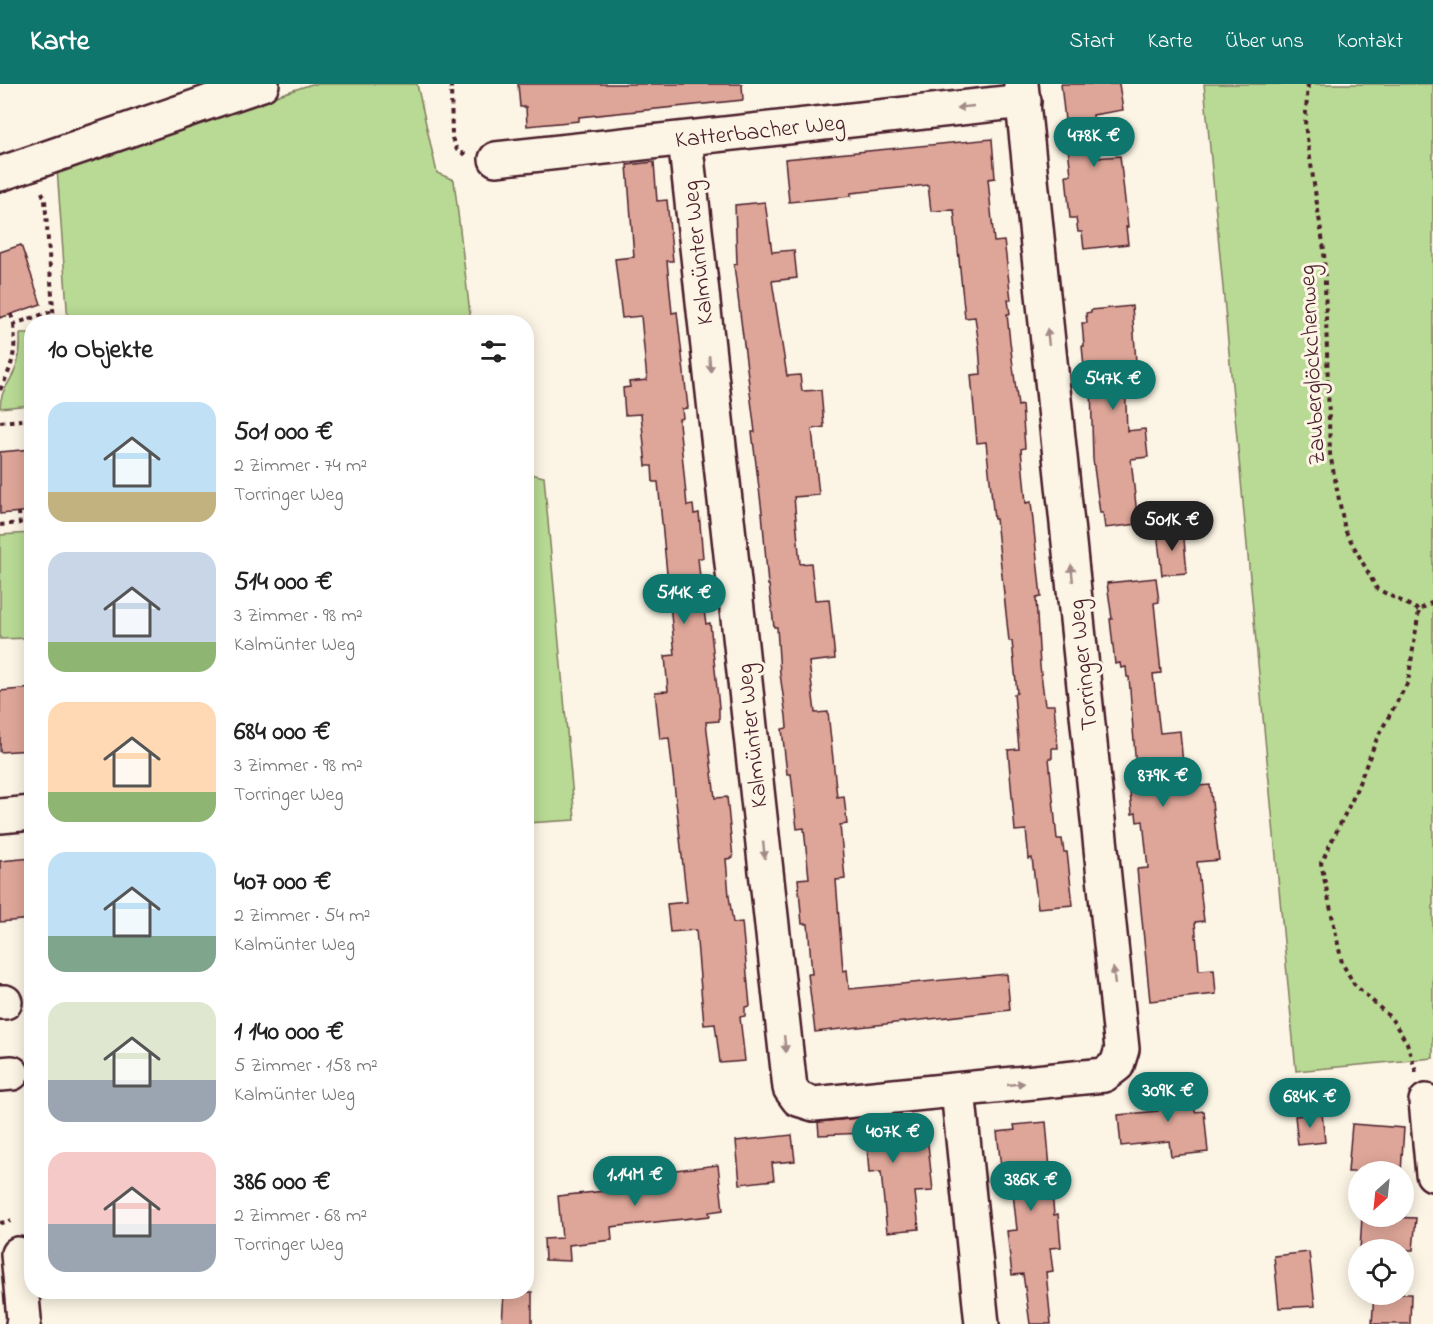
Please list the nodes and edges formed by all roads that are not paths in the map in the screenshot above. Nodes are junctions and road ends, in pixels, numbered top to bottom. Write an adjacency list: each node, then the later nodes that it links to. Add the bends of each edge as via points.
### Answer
1 (262, 84): 5 (street)
2 (1022, 92): 3 (street, Katterbacher Weg, one-way to 3); 8 (street, Torringer Weg, one-way to 2, via 1104,1075 1117,1065 1122,1049)
3 (685, 139): 4 (street, Katterbacher Weg); 8 (street, Kalmünter Weg, one-way to 8, via 790,1088 798,1099 814,1104)
4 (496, 159)
5 (0, 174)
6 (24, 814): 7 (street)
7 (0, 816)
8 (958, 1090): 13 (street)
9 (1426, 1101): 10 (street)
10 (1433, 1174)
11 (18, 1254): 12 (street)
12 (23, 1324)
13 (982, 1324)

